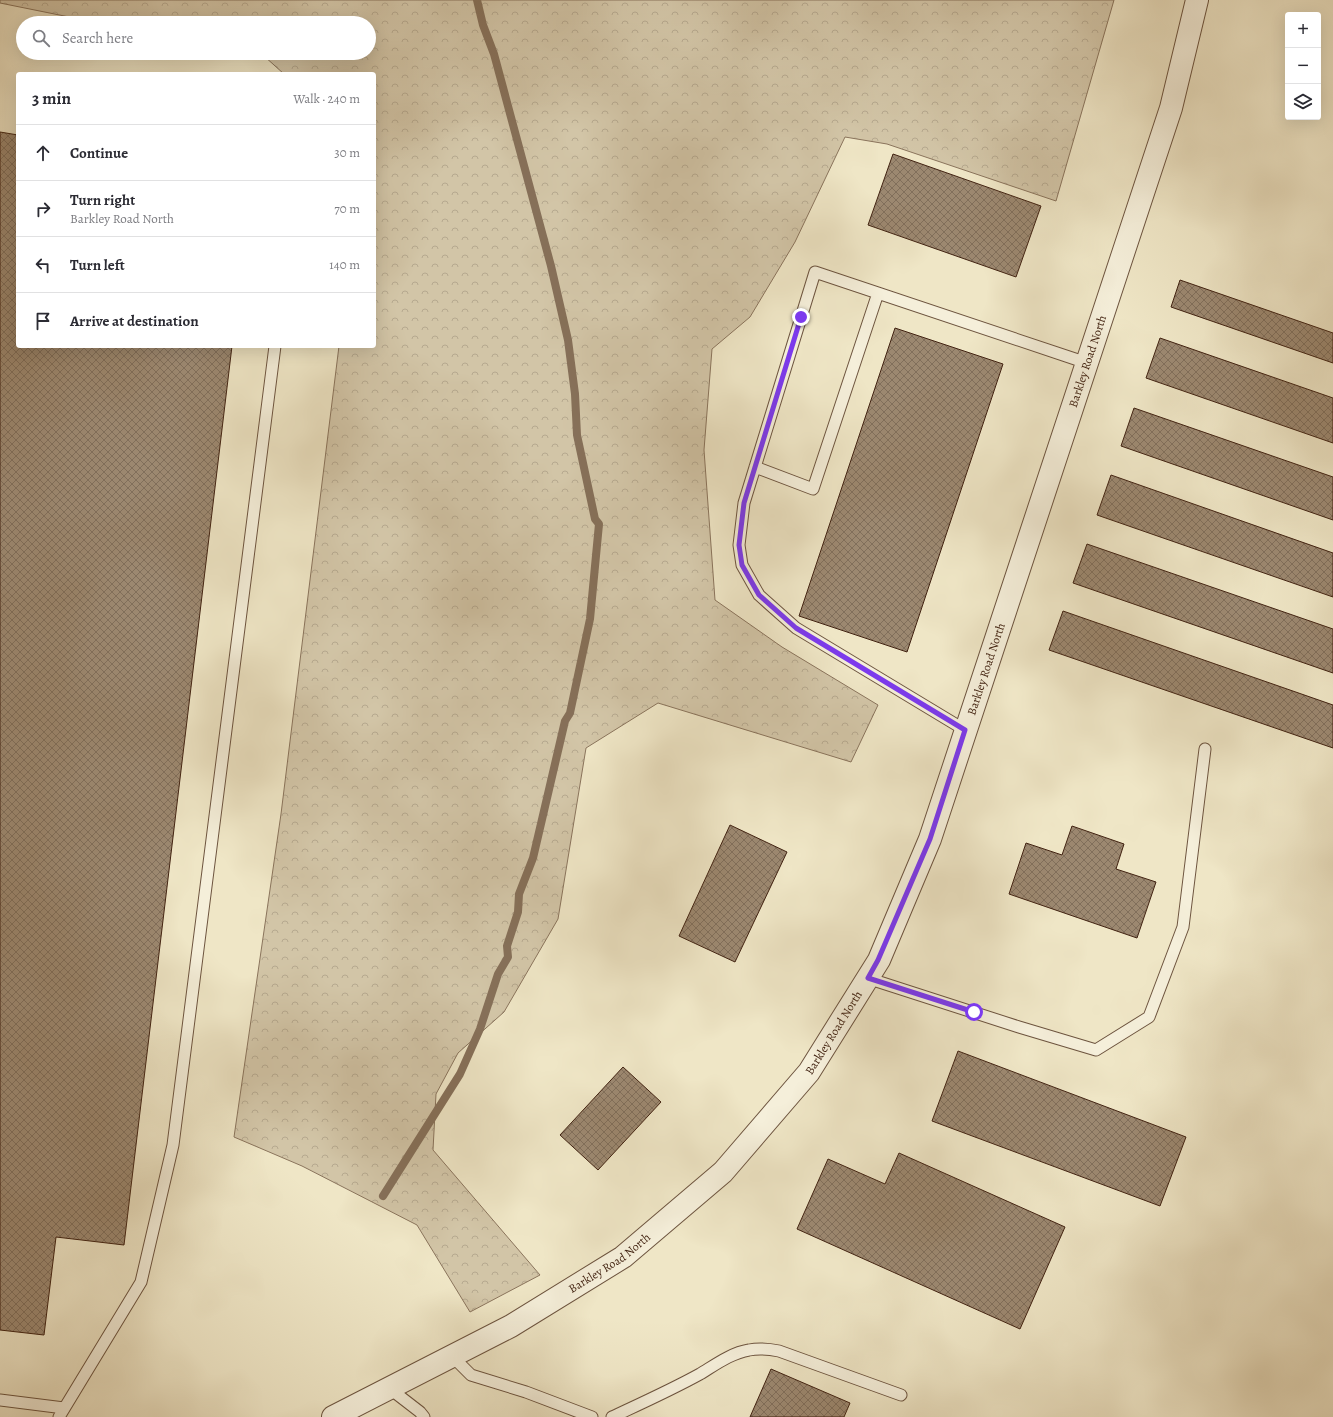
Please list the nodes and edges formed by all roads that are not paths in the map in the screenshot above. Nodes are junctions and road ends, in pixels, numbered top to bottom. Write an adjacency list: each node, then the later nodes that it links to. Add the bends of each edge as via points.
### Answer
1 (1197, 0): 4 (street, Barkley Road North, via 1171,108)
2 (878, 293): 4 (lane); 5 (lane, via 814,489); 5 (lane, via 815,272)
3 (275, 348): 13 (lane, via 172,1145 141,1282)
4 (1087, 362): 6 (street, Barkley Road North)
5 (755, 467): 6 (lane, via 744,503 739,545 742,565 759,595 796,628)
6 (965, 730): 8 (street, Barkley Road North, via 930,839)
7 (1205, 749): 8 (lane, via 1183,927 1149,1017 1096,1050)
8 (868, 978): 9 (street, Barkley Road North, via 809,1072 723,1172 623,1257 511,1326)
9 (452, 1356): 10 (street, Barkley Road North); 16 (lane, via 471,1375)
10 (390, 1388): 14 (street, Barkley Road North); 15 (lane)
11 (901, 1395): 17 (lane, via 764,1348 748,1350 721,1360 656,1397)
12 (0, 1400): 13 (lane)
13 (62, 1412)
14 (333, 1417)
15 (424, 1417)
16 (592, 1417)
17 (612, 1417)

